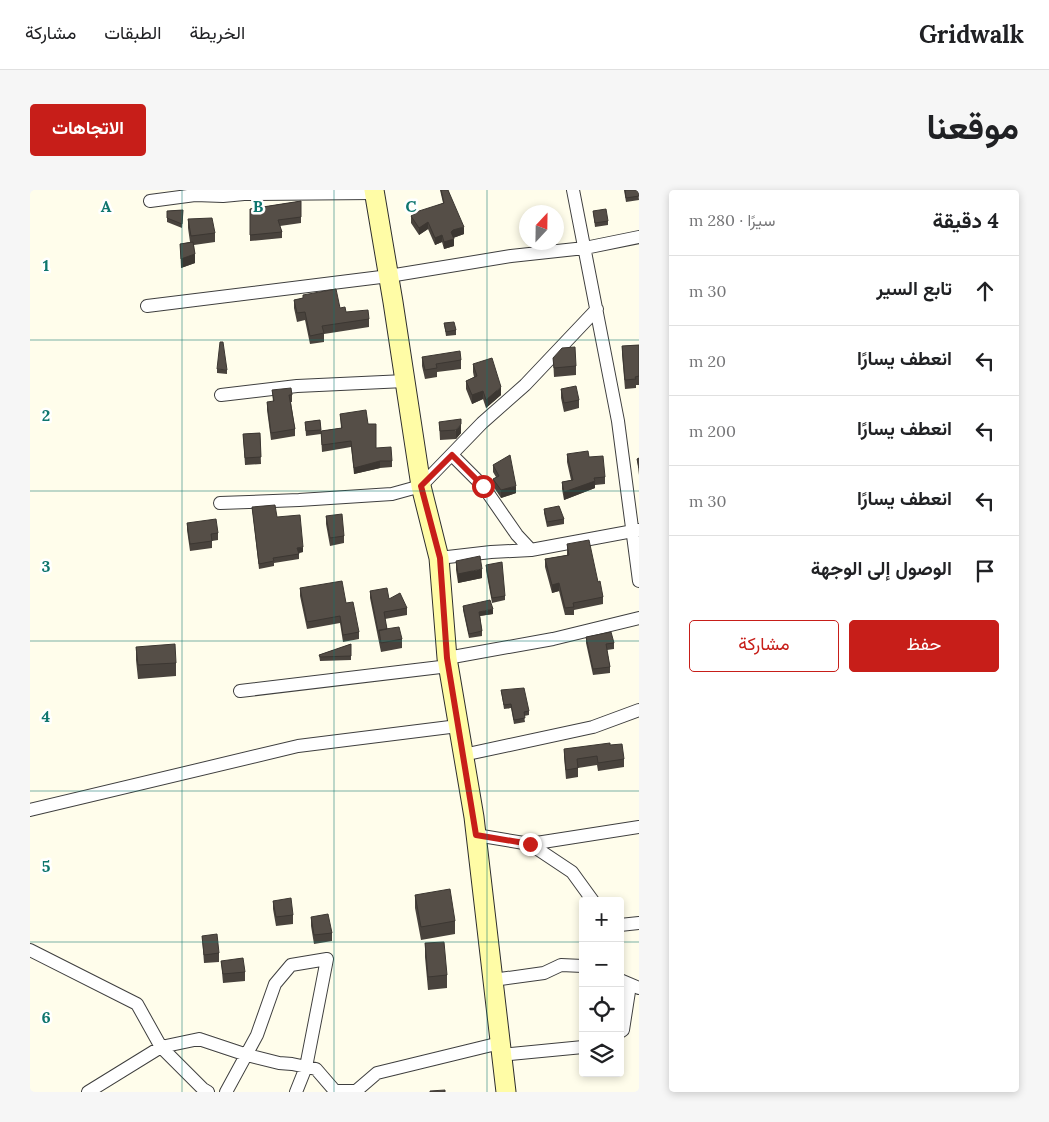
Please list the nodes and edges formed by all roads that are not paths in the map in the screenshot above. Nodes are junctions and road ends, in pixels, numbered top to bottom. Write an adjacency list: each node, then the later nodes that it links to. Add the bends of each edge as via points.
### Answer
1 (573, 190): 6 (street)
2 (245, 192): 3 (street); 4 (street)
3 (374, 192): 7 (main road)
4 (150, 201)
5 (638, 237): 6 (street)
6 (585, 248): 7 (street, via 511,256); 9 (street)
7 (389, 276): 8 (street); 10 (main road)
8 (147, 306)
9 (596, 309): 12 (street, via 525,385); 15 (street)
10 (405, 381): 11 (street, via 297,386); 13 (main road)
11 (221, 395)
12 (452, 455): 13 (street); 16 (street, via 483,486)
13 (421, 486): 14 (street, via 392,494); 17 (main road)
14 (220, 503)
15 (636, 531): 16 (street); 18 (street)
16 (531, 550): 17 (street)
17 (440, 558): 20 (main road)
18 (639, 581)
19 (639, 618): 20 (street)
20 (448, 662): 21 (street); 23 (main road)
21 (240, 691)
22 (639, 710): 24 (street, via 593,727)
23 (458, 726): 24 (main road); 25 (street, via 298,746)
24 (463, 755): 27 (main road)
25 (30, 810)
26 (639, 827): 28 (street)
27 (476, 835): 28 (street); 34 (main road)
28 (530, 844): 29 (street, via 572,872)
29 (590, 897)
30 (639, 923): 31 (street)
31 (624, 924)
32 (30, 950): 37 (street, via 137,1004)
33 (579, 966): 34 (street, via 561,965 544,973)
34 (493, 980): 39 (main road)
35 (630, 985): 36 (street)
36 (624, 1024)
37 (161, 1047): 40 (street, via 199,1039); 43 (street); 44 (street)
38 (579, 1047): 39 (street)
39 (501, 1049): 42 (main road); 47 (street, via 376,1073)
40 (247, 1055): 41 (street); 41 (street, via 266,1014 275,984 291,965 327,959); 45 (street)
41 (306, 1067): 46 (street); 47 (street, via 316,1068 335,1091)
42 (507, 1091)
43 (88, 1092)
44 (208, 1092)
45 (226, 1092)
46 (296, 1092)
47 (356, 1092)

